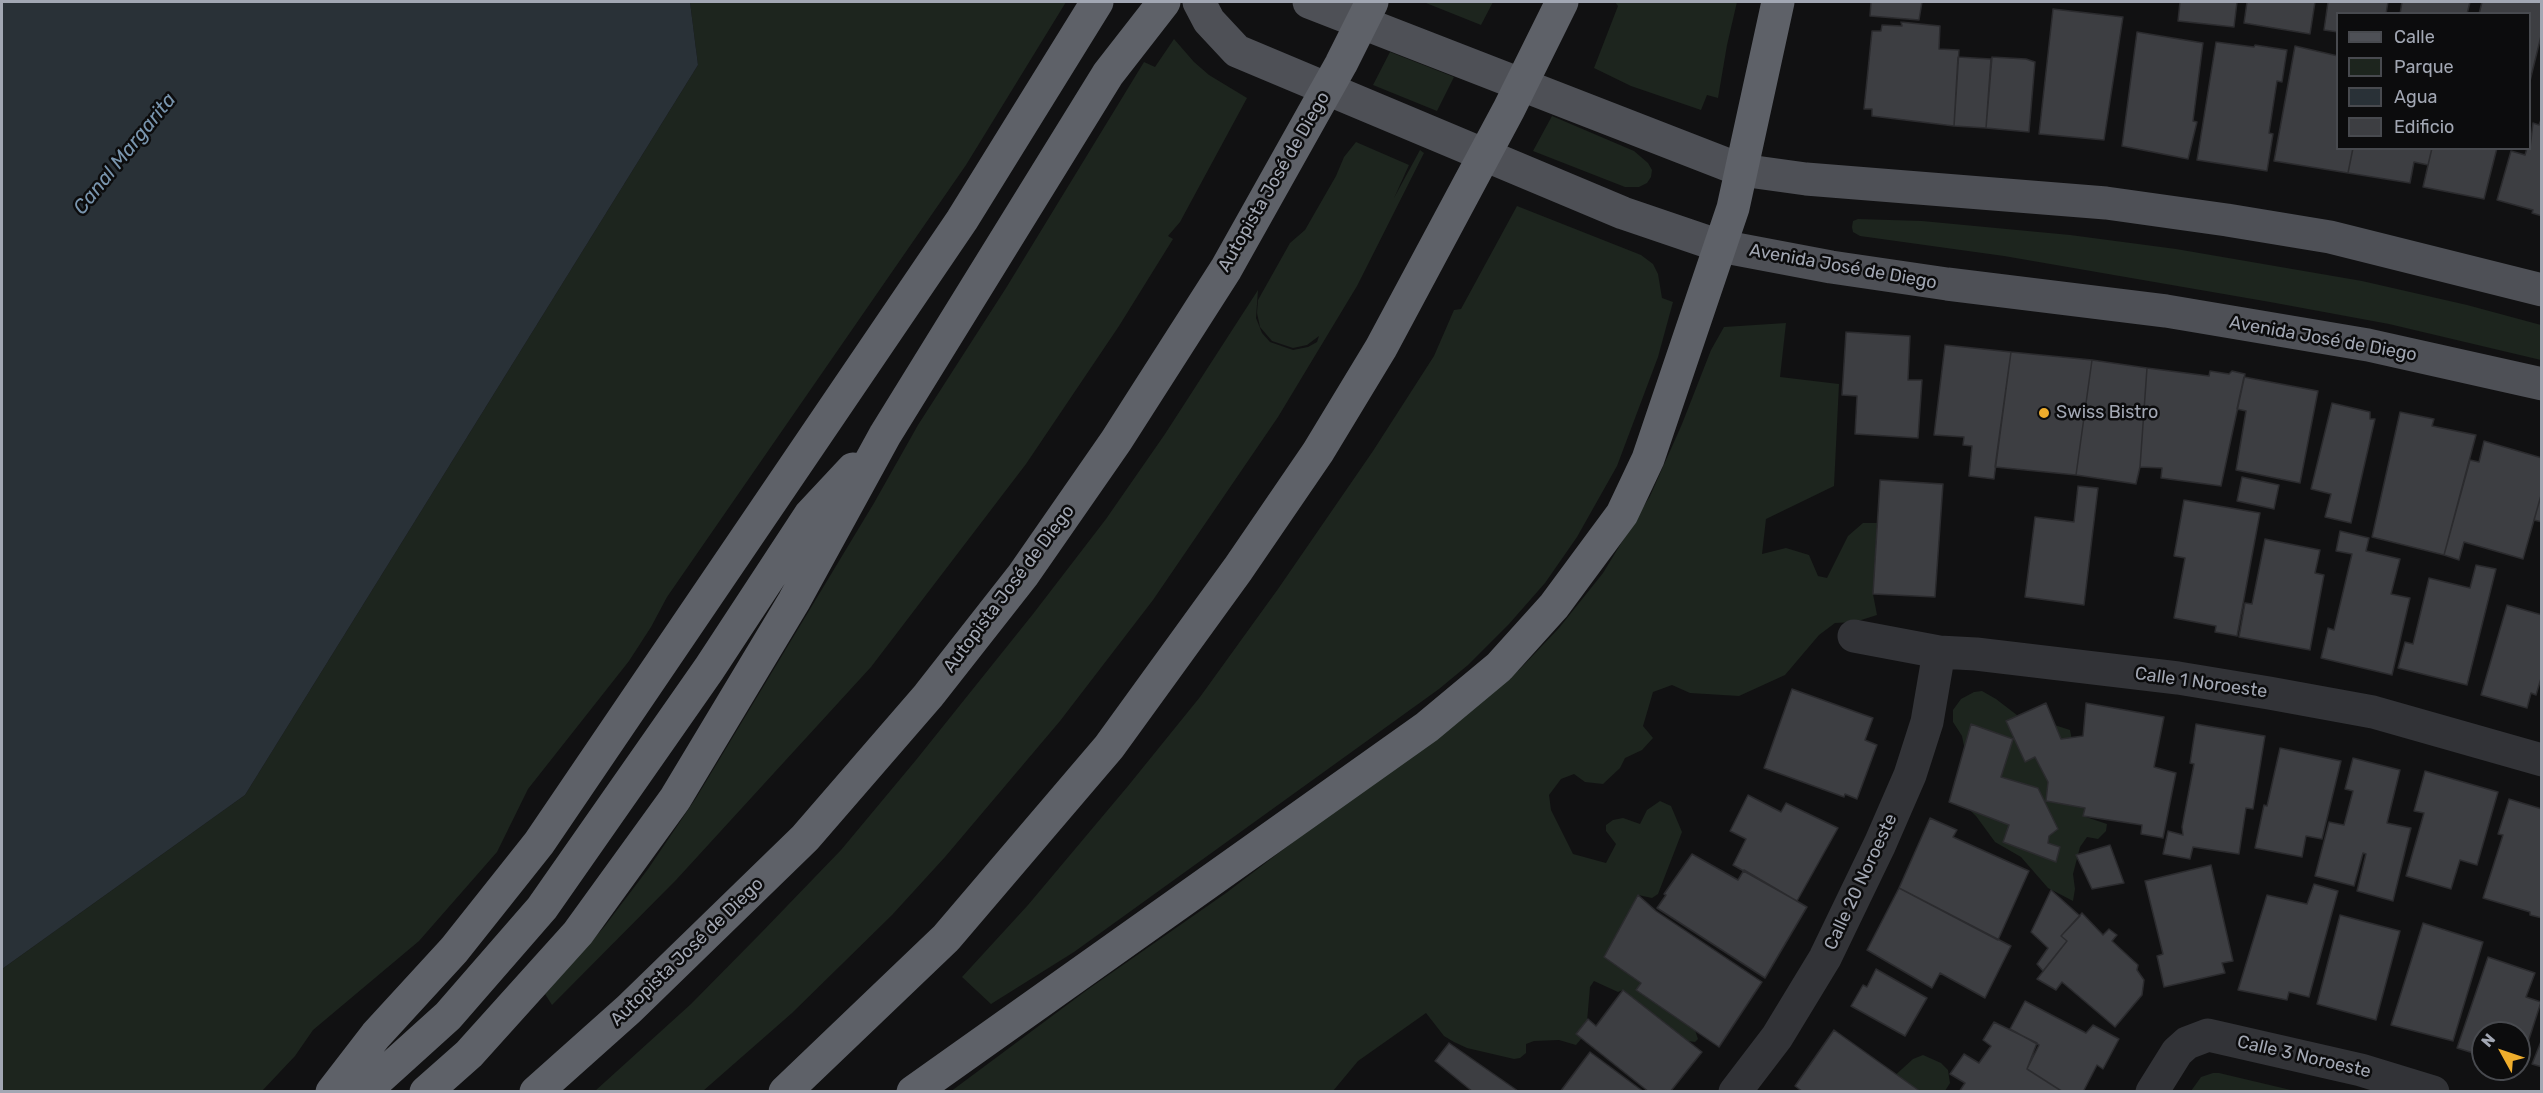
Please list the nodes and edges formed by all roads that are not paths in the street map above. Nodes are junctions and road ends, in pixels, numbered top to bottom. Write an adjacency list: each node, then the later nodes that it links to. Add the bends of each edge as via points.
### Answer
1 (1097, 2): 16 (highway, via 962,220 539,843 454,950 376,1035)
2 (1164, 2): 12 (highway, via 1108,74)
3 (1199, 2): 9 (main road, Avenida José de Diego, via 1209,21 1237,51 1623,213)
4 (1310, 2): 8 (main road)
5 (1372, 2): 19 (highway, Autopista José de Diego, via 1226,268 1116,441 1030,566 928,696 805,838 629,1009)
6 (1562, 2): 20 (highway, via 1381,348 1238,569 1109,747 946,938)
7 (1778, 2): 8 (highway)
8 (1741, 170): 9 (highway); 10 (main road, via 1806,179 2106,203 2227,220 2331,237)
9 (1720, 246): 11 (main road, Avenida José de Diego, via 1947,284 2166,311 2368,345); 21 (highway, via 1648,459 1622,514 1554,606 1499,667 1427,727)
10 (2541, 291)
11 (2541, 384)
12 (885, 435): 17 (highway, via 810,515 543,908 448,1016); 18 (highway, via 794,601 675,799 578,933 469,1054)
13 (1854, 636): 14 (street, Calle 1 Noroeste)
14 (1939, 652): 15 (street, Calle 1 Noroeste, via 2178,678 2269,693 2373,712); 22 (street, Calle 20 Noroeste, via 1927,722 1910,775 1880,844 1825,958 1777,1037)
15 (2541, 760)
16 (333, 1092)
17 (364, 1092)
18 (426, 1092)
19 (536, 1092)
20 (785, 1092)
21 (913, 1092)
22 (1735, 1092)
23 (2152, 1092): 24 (street, Calle 3 Noroeste, via 2177,1052 2187,1043 2208,1035 2361,1070)
24 (2433, 1092)

